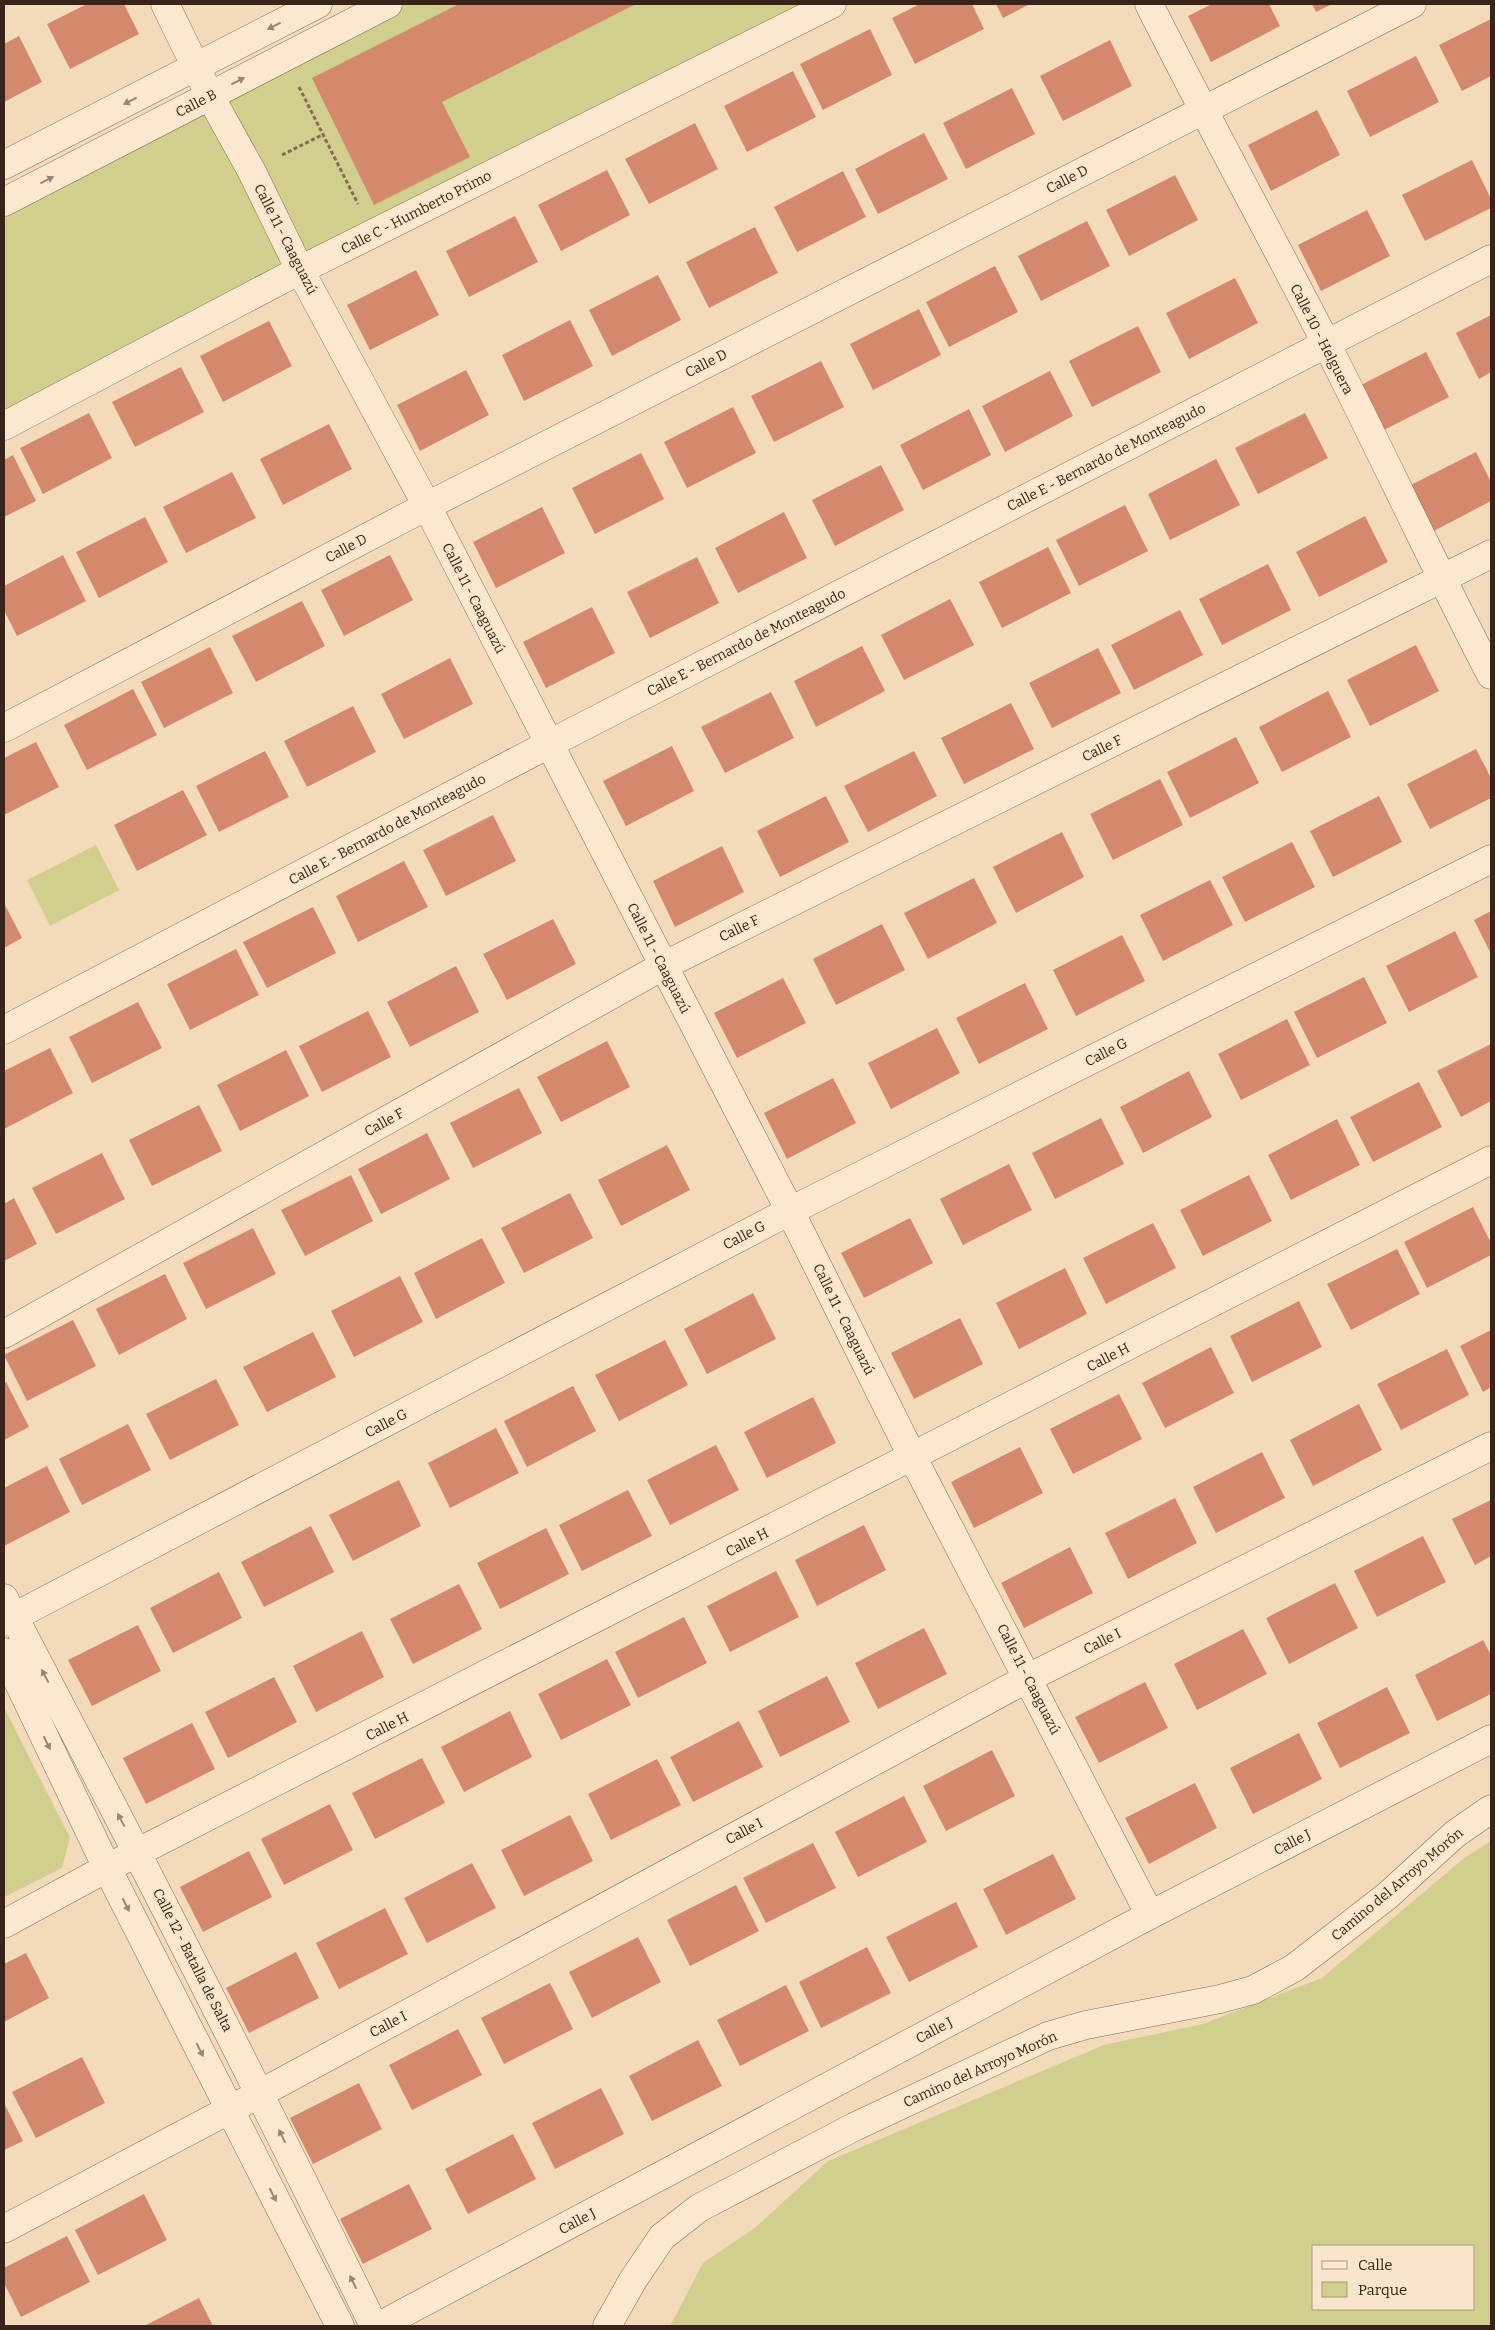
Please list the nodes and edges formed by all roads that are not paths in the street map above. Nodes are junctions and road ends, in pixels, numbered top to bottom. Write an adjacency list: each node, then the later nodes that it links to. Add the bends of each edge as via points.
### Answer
1 (165, 4): 7 (street, Calle 11 - Caaguazú)
2 (318, 4): 7 (street, one-way to 7)
3 (388, 4): 8 (street, Calle B, one-way to 3)
4 (832, 4): 13 (street, Calle C - Humberto Primo)
5 (1149, 4): 9 (street, Calle 10 - Helguera)
6 (1412, 4): 9 (street, Calle D)
7 (197, 66): 8 (street, Calle 11 - Caaguazú); 10 (street, one-way to 10)
8 (210, 96): 11 (street, Calle B, one-way to 8); 13 (street, Calle 11 - Caaguazú)
9 (1202, 111): 14 (street, Calle 10 - Helguera); 16 (street, Calle D)
10 (4, 165)
11 (4, 202)
12 (1491, 259): 14 (street, Calle E - Bernardo de Monteagudo)
13 (300, 270): 15 (street, Calle C - Humberto Primo); 16 (street, Calle 11 - Caaguazú)
14 (1326, 344): 18 (street, Calle 10 - Helguera); 21 (street, Calle E - Bernardo de Monteagudo)
15 (4, 426)
16 (426, 506): 20 (street, Calle D); 21 (street, Calle 11 - Caaguazú)
17 (1491, 554): 18 (street, Calle F)
18 (1441, 580): 19 (street, Calle 10 - Helguera); 23 (street, Calle F)
19 (1491, 675)
20 (4, 728)
21 (549, 744): 23 (street, Calle 11 - Caaguazú); 24 (street, Calle E - Bernardo de Monteagudo)
22 (1491, 859): 26 (street, Calle G)
23 (663, 966): 26 (street, Calle 11 - Caaguazú); 27 (street, Calle F)
24 (4, 1030)
25 (1491, 1160): 29 (street, Calle H)
26 (790, 1211): 29 (street, Calle 11 - Caaguazú); 30 (street, Calle G)
27 (4, 1334)
28 (1491, 1446): 32 (street, Calle I)
29 (913, 1458): 32 (street, Calle 11 - Caaguazú); 35 (street, Calle H)
30 (7, 1613): 35 (street, Calle 12 - Batalla de Salta, one-way to 30)
31 (4, 1652): 36 (street, one-way to 36)
32 (1028, 1678): 37 (street, Calle 11 - Caaguazú); 39 (street, Calle I)
33 (1491, 1739): 37 (street, Calle J)
34 (1491, 1809): 45 (street, Camino del Arroyo Morón, via 1455,1834 1386,1896 1294,1968 1253,1990 1220,2000 1086,2025 1048,2036 854,2127 699,2208 662,2237)
35 (138, 1853): 36 (street, Calle H); 39 (street, Calle 12 - Batalla de Salta)
36 (107, 1868): 38 (street, Calle H); 40 (street, one-way to 40)
37 (1150, 1915): 44 (street, Calle J)
38 (4, 1924)
39 (261, 2093): 40 (street, Calle I); 43 (street, Calle 12 - Batalla de Salta, one-way to 39)
40 (230, 2110): 41 (street, Calle I); 42 (street, one-way to 42)
41 (4, 2229)
42 (340, 2326)
43 (374, 2326)
44 (379, 2326)
45 (607, 2326)

